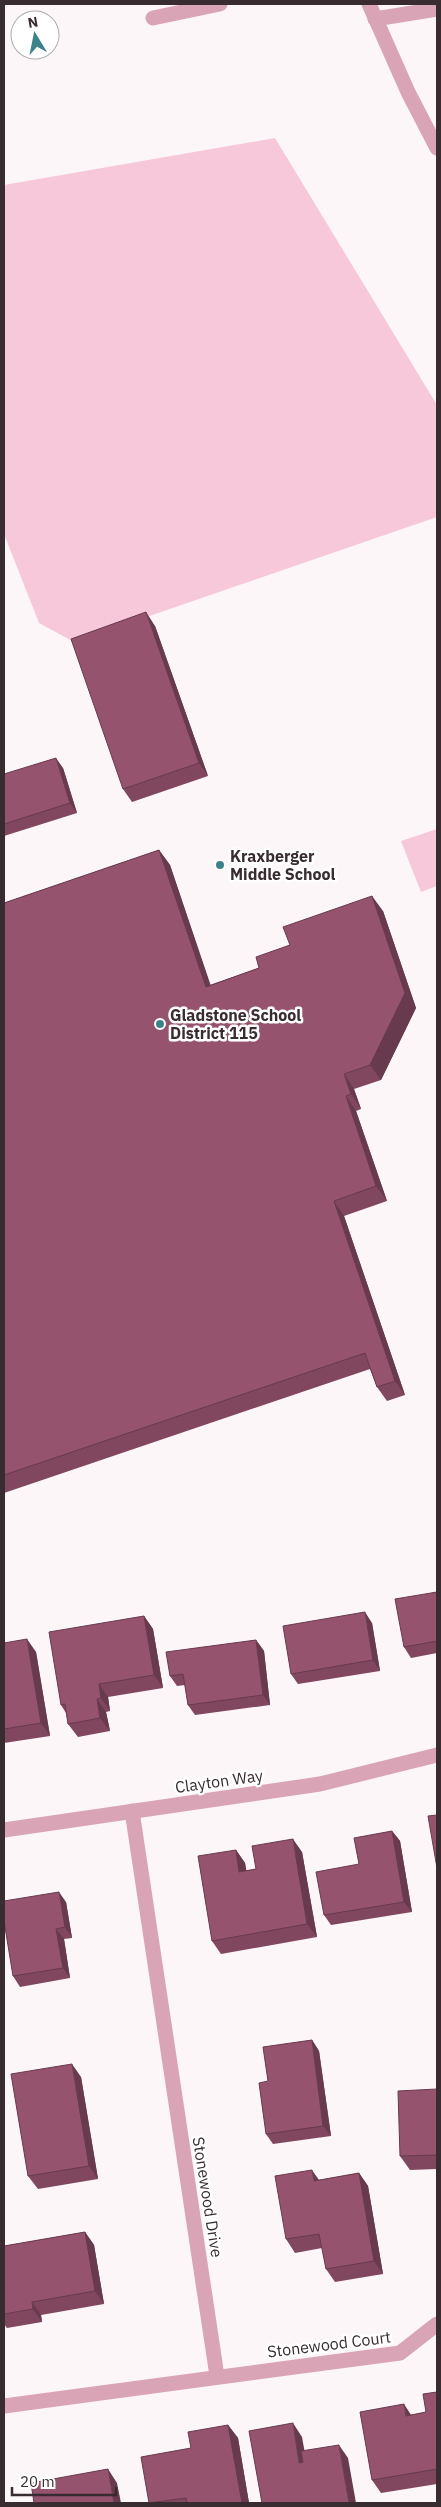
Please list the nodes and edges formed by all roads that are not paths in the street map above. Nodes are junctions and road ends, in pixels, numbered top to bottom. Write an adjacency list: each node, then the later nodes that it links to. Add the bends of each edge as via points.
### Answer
1 (220, 4): 4 (street)
2 (369, 4): 5 (street)
3 (437, 9): 5 (street)
4 (153, 18)
5 (375, 19): 6 (street)
6 (437, 148)
7 (437, 1755): 8 (street, Clayton Way, via 320,1784)
8 (132, 1811): 9 (street, Clayton Way); 11 (street, Stonewood Drive)
9 (4, 1830)
10 (437, 2324): 11 (street, Stonewood Court, via 400,2353)
11 (217, 2376): 12 (street)
12 (4, 2406)

